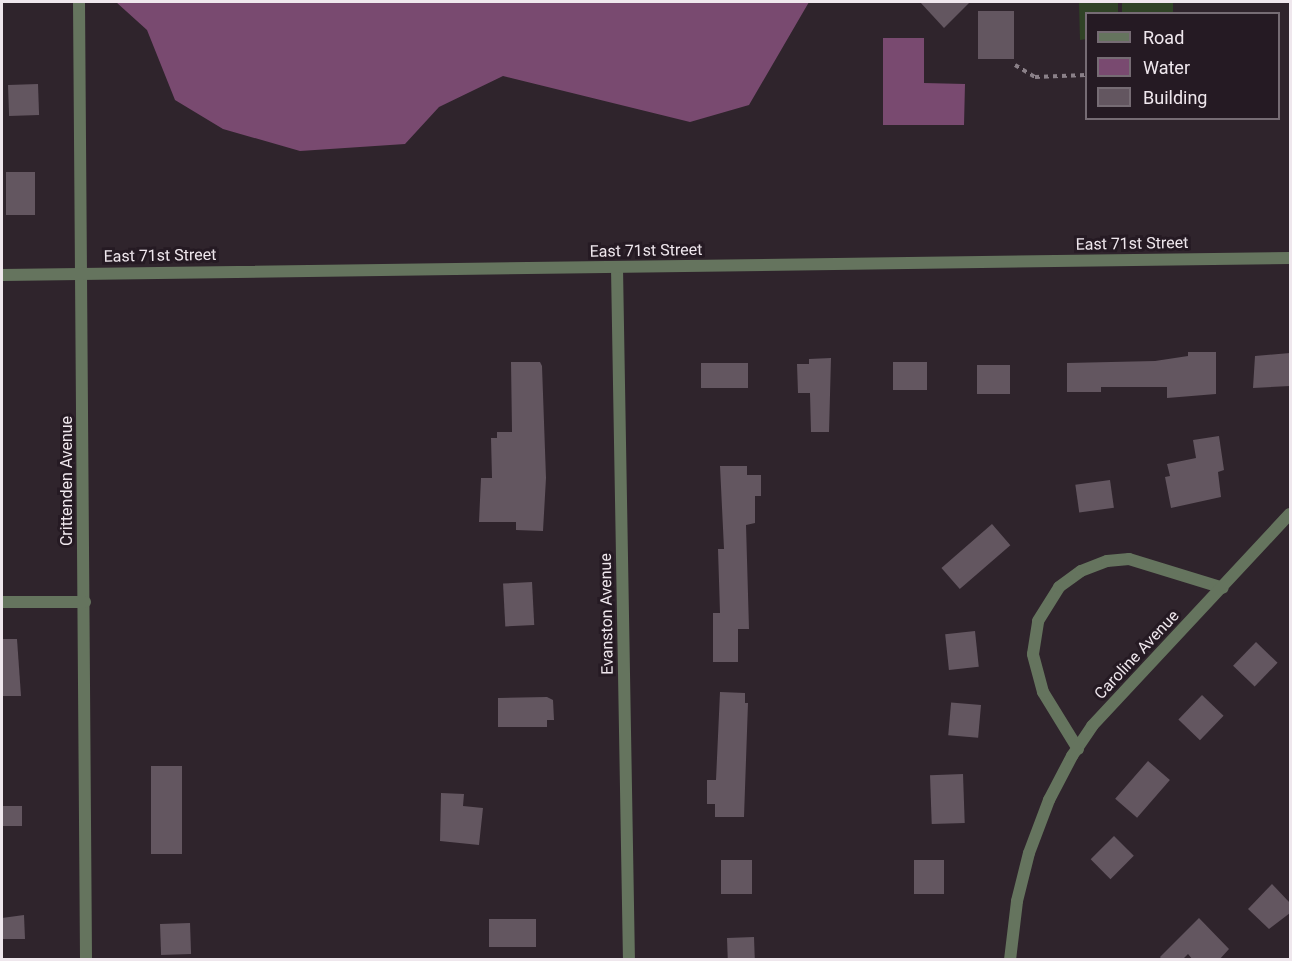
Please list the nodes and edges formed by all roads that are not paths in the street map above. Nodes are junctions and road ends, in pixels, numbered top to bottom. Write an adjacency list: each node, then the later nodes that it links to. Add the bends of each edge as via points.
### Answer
1 (79, 2): 4 (street, Crittenden Avenue)
2 (1290, 258): 3 (street, East 71st Street)
3 (617, 268): 4 (street, East 71st Street); 12 (street, Evanston Avenue)
4 (83, 274): 5 (street, East 71st Street); 9 (street, Crittenden Avenue)
5 (2, 275)
6 (1290, 514): 7 (street, Caroline Avenue)
7 (1223, 588): 10 (street, Caroline Avenue, via 1092,726); 10 (street, via 1129,559 1107,561 1081,571 1059,587 1038,621 1033,654 1043,692)
8 (2, 602): 9 (street)
9 (85, 602): 11 (street, Crittenden Avenue)
10 (1078, 749): 13 (street, Caroline Avenue, via 1049,800 1029,853 1017,901)
11 (86, 960)
12 (629, 960)
13 (1010, 960)

